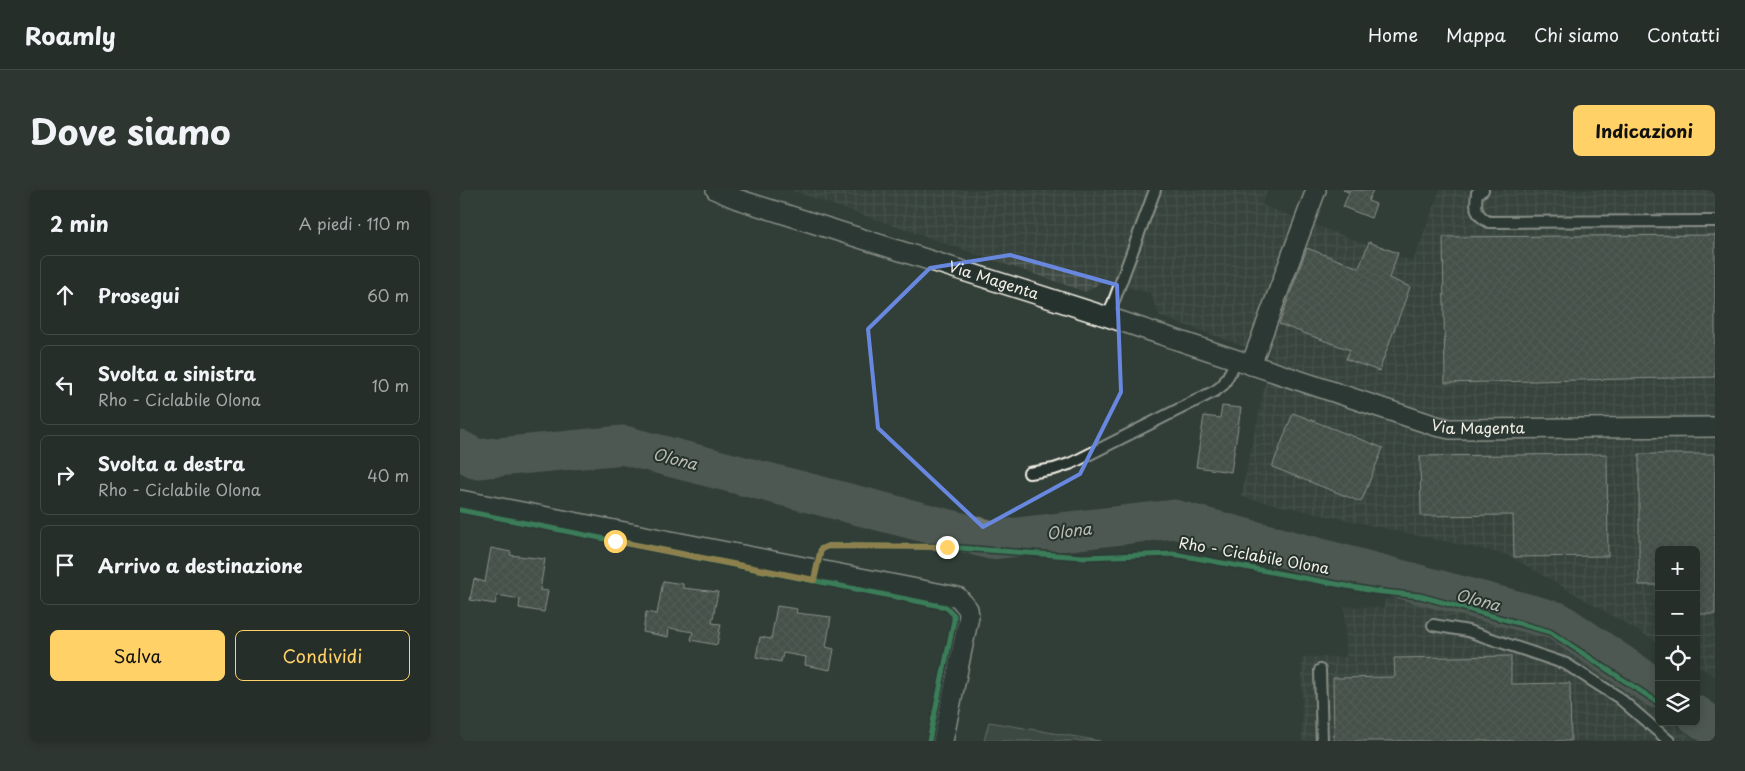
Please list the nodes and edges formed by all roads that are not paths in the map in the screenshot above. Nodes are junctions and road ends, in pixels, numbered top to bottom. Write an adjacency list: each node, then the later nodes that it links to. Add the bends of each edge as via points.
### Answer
1 (700, 190): 6 (street, Via Magenta, via 708,195)
2 (716, 190): 6 (street, Via Magenta)
3 (1155, 190): 8 (lane)
4 (1316, 190): 9 (street)
5 (1483, 190): 7 (lane, via 1477,193 1475,208 1479,217 1489,222)
6 (737, 199): 8 (street, Via Magenta)
7 (1715, 221)
8 (1108, 317): 9 (street, Via Magenta)
9 (1244, 363): 10 (street, Via Magenta, via 1450,428); 11 (lane, via 1215,391 1072,463)
10 (1715, 427)
11 (1029, 474)
12 (460, 500): 15 (street, via 949,594 964,602 969,616)
13 (1433, 625): 17 (lane, via 1468,631 1566,664 1618,697)
14 (1320, 670): 16 (lane)
15 (943, 741)
16 (1322, 741)
17 (1668, 741)

